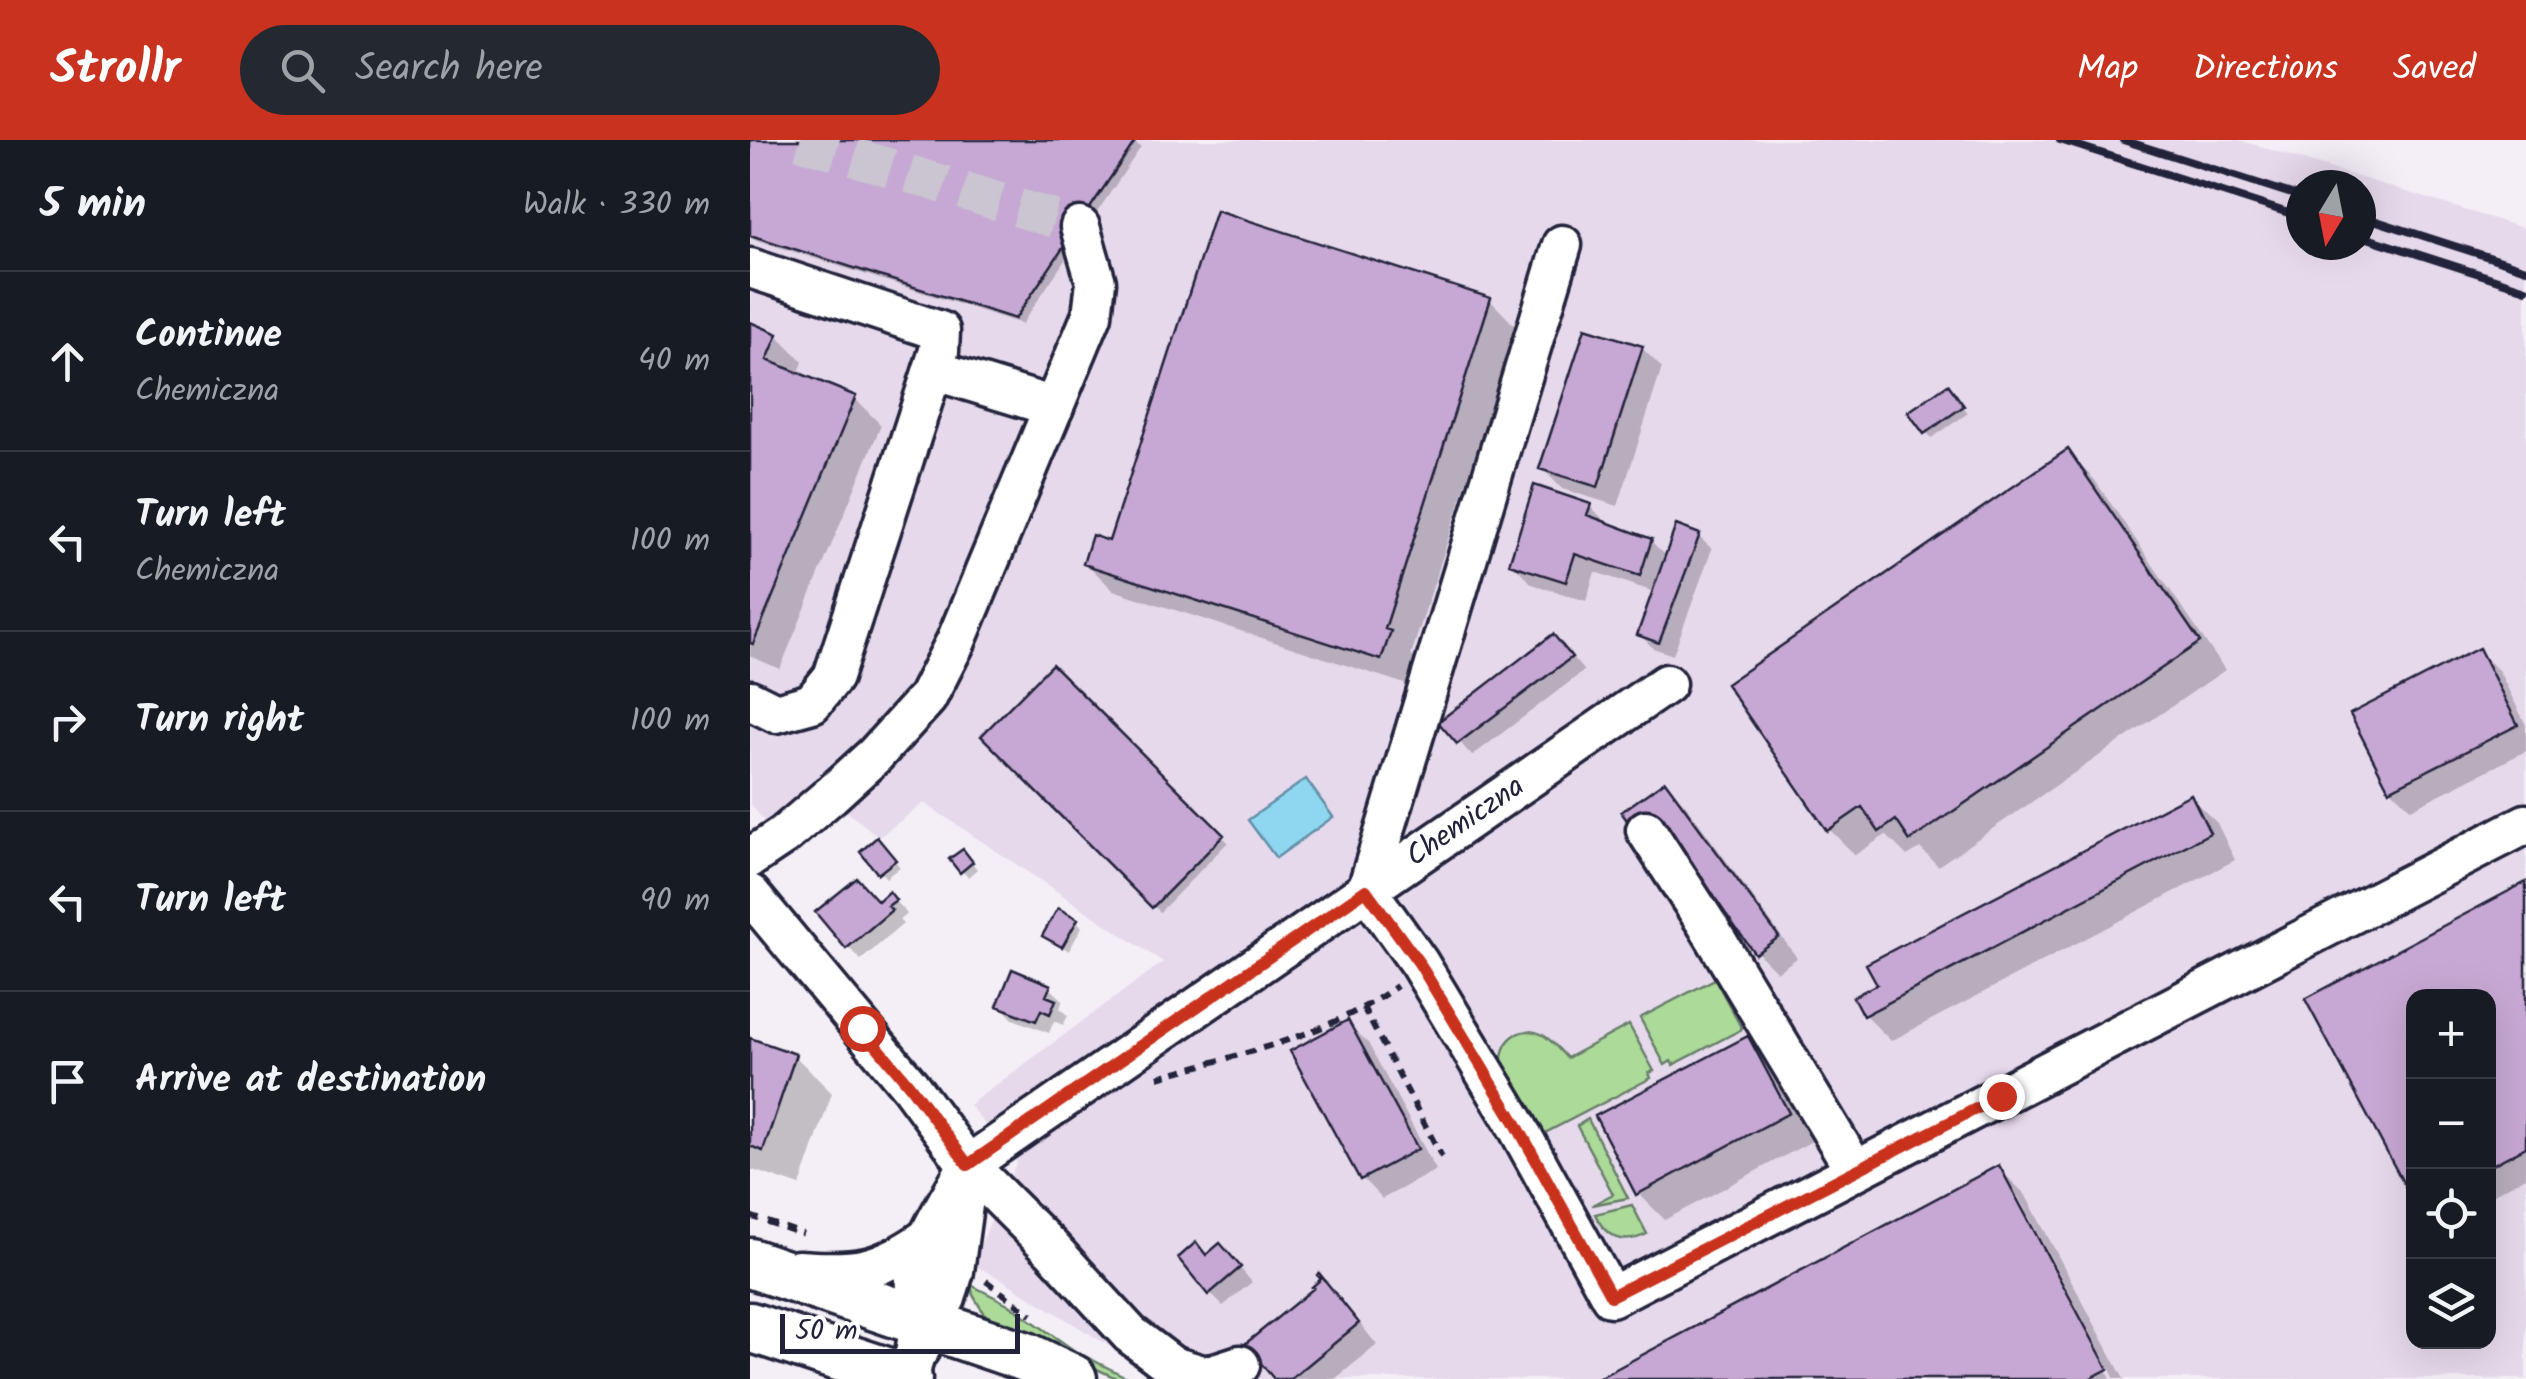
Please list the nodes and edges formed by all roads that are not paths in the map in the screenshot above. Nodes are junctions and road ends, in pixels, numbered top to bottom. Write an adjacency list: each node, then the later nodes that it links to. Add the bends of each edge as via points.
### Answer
1 (1080, 226): 5 (street, via 1096,282 1092,315)
2 (1562, 245): 11 (street)
3 (750, 268): 4 (street, via 940,331)
4 (933, 370): 5 (street); 7 (street, via 833,677 812,703 776,713)
5 (1054, 407): 10 (street, via 927,698 832,795)
6 (1666, 684): 11 (street, Chemiczna)
7 (750, 700)
8 (2526, 824): 14 (street)
9 (1646, 830): 14 (street)
10 (750, 858)
11 (1366, 890): 13 (street, Chemiczna); 14 (street, via 1419,963 1515,1122 1611,1296)
12 (750, 894): 13 (street)
13 (968, 1165): 15 (street, Chemiczna); 17 (street, via 954,1272 946,1298); 19 (street, via 1130,1334 1172,1366 1206,1376)
14 (1856, 1170)
15 (927, 1238): 16 (street, via 871,1269); 17 (street, Chemiczna, via 915,1281)
16 (755, 1265): 17 (main road)
17 (925, 1322): 21 (main road)
18 (750, 1327): 20 (main road)
19 (1240, 1364)
20 (908, 1379)
21 (1072, 1379)

